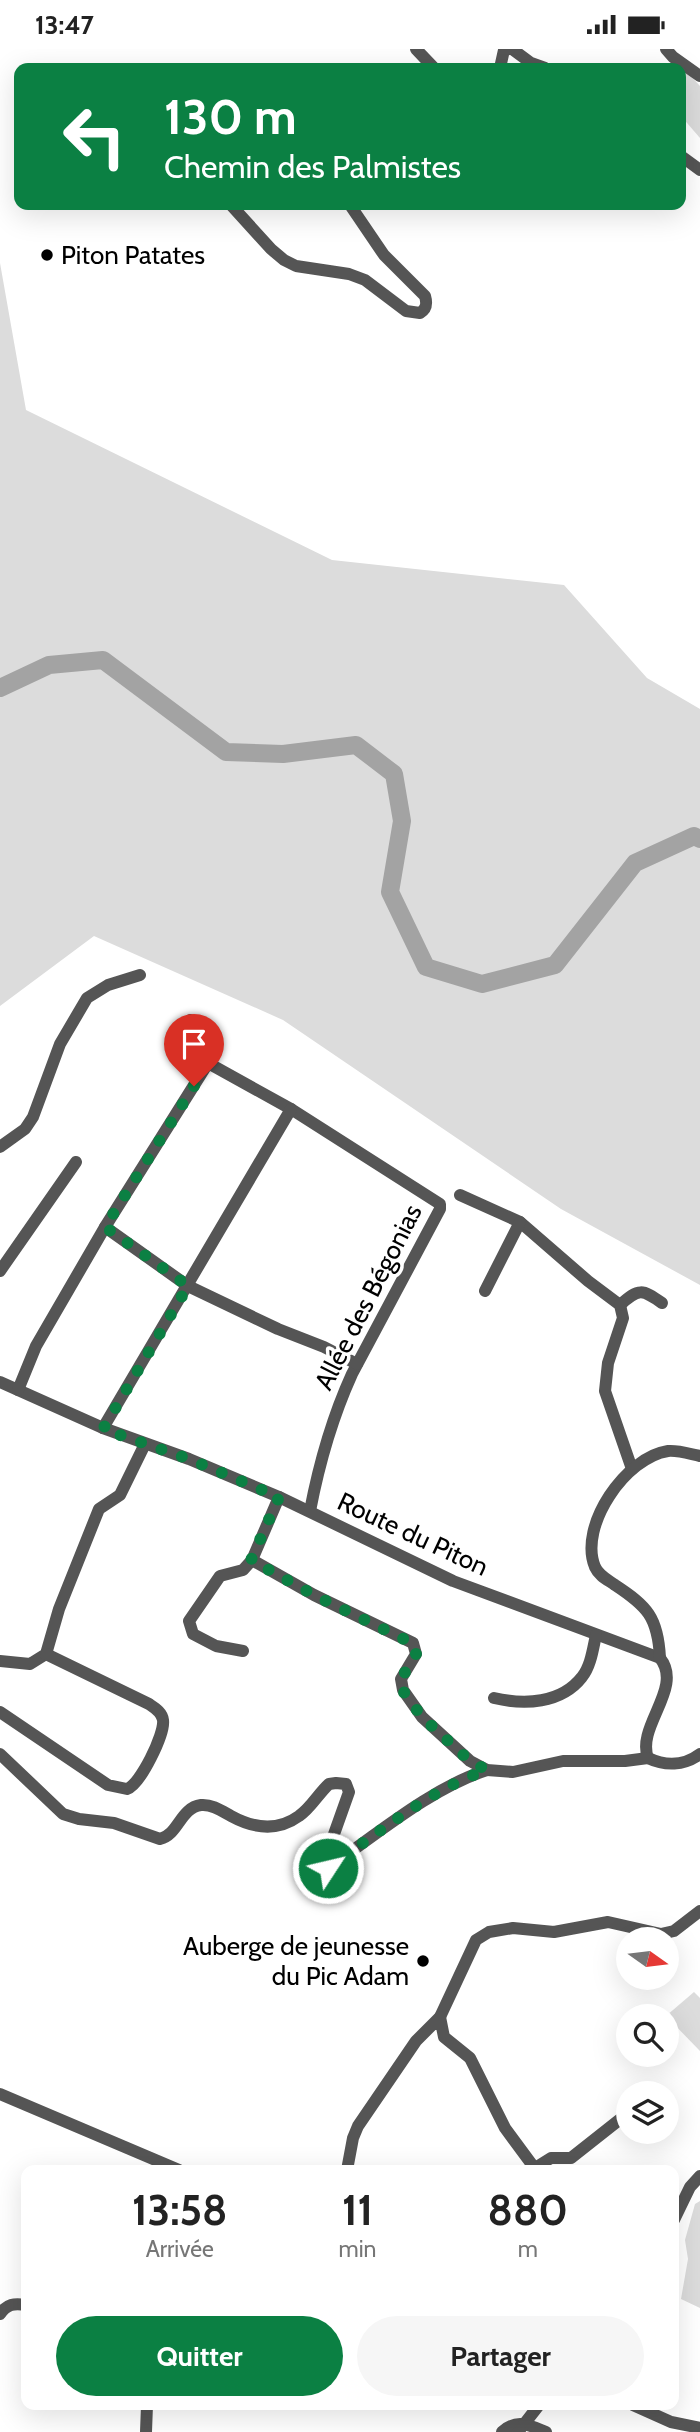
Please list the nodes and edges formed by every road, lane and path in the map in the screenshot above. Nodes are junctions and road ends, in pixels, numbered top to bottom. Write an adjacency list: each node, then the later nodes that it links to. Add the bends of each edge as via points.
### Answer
1 (416, 49): 4 (street)
2 (510, 49): 5 (street, via 504,50); 6 (street)
3 (666, 49): 7 (street)
4 (429, 63)
5 (500, 63)
6 (531, 63)
7 (682, 63)
8 (236, 210): 9 (street, via 284,260 365,280 406,311 420,313 427,303 425,296 384,255)
9 (353, 210)
10 (140, 975): 14 (street, via 108,985 88,998 60,1044 33,1117)
11 (190, 1020): 12 (street, via 216,1037)
12 (208, 1063): 13 (street, Allée des Bégonias); 18 (street)
13 (291, 1109): 20 (street); 24 (street, Allée des Bégonias, via 440,1204)
14 (0, 1147)
15 (76, 1163): 19 (street)
16 (460, 1195): 17 (street)
17 (520, 1222): 21 (street); 23 (street)
18 (105, 1227): 20 (street); 26 (street, via 36,1346)
19 (0, 1271)
20 (188, 1286): 24 (street); 27 (street)
21 (485, 1291)
22 (663, 1303): 23 (street, via 641,1292)
23 (620, 1305): 30 (street, via 623,1318 608,1363 605,1391)
24 (357, 1364): 32 (street, Allée des Bégonias, via 317,1470)
25 (0, 1382): 26 (street, Route du Piton)
26 (18, 1389): 27 (street, Route du Piton)
27 (103, 1429): 28 (street, Route du Piton)
28 (145, 1444): 31 (street, Route du Piton); 36 (street, via 120,1495 99,1509)
29 (700, 1456): 30 (street, via 669,1451)
30 (632, 1469): 37 (street, via 598,1514 592,1553 603,1577 648,1610 659,1639)
31 (279, 1497): 32 (street, Route du Piton); 33 (street)
32 (310, 1511): 34 (street, Route du Piton, via 453,1581)
33 (251, 1560): 35 (street, via 243,1570 220,1576 189,1621 193,1634 216,1646); 44 (street, via 412,1643 416,1654 401,1679 403,1691 422,1717 470,1761)
34 (596, 1635): 37 (street, Route du Piton); 39 (street, via 582,1677 556,1695 525,1703)
35 (243, 1651)
36 (46, 1654): 38 (street, via 30,1664); 40 (street, via 160,1713 162,1730 137,1783 127,1790 108,1785)
37 (660, 1658): 43 (street, via 667,1676 648,1738)
38 (0, 1661)
39 (494, 1698)
40 (0, 1712)
41 (0, 1754): 44 (street, via 64,1815 122,1825 160,1839 197,1806 216,1807 243,1823 270,1827 298,1817 329,1784 346,1784 349,1792 328,1851 328,1868 439,1792)
42 (700, 1754): 43 (street, via 666,1765)
43 (648, 1758): 44 (street, via 563,1762 513,1772)
44 (487, 1770)
45 (700, 1911): 46 (street, via 674,1931 662,1934 608,1922 554,1932 513,1928 489,1932 475,1940)
46 (440, 2017): 50 (street, via 416,2041 358,2126); 51 (street, via 444,2038 470,2058 505,2128)
47 (0, 2094): 49 (street)
48 (616, 2122): 52 (street, via 571,2158 551,2158)
49 (167, 2165)
50 (348, 2165)
51 (532, 2165)
52 (541, 2165)
53 (700, 2176): 54 (street)
54 (679, 2210)
55 (21, 2305): 56 (street, via 12,2304)
56 (0, 2314)
57 (147, 2410): 62 (street)
58 (535, 2410): 60 (street)
59 (644, 2410): 61 (street)
60 (521, 2427): 63 (street, via 514,2423); 64 (street)
61 (700, 2428)
62 (146, 2432)
63 (502, 2432)
64 (546, 2432)

